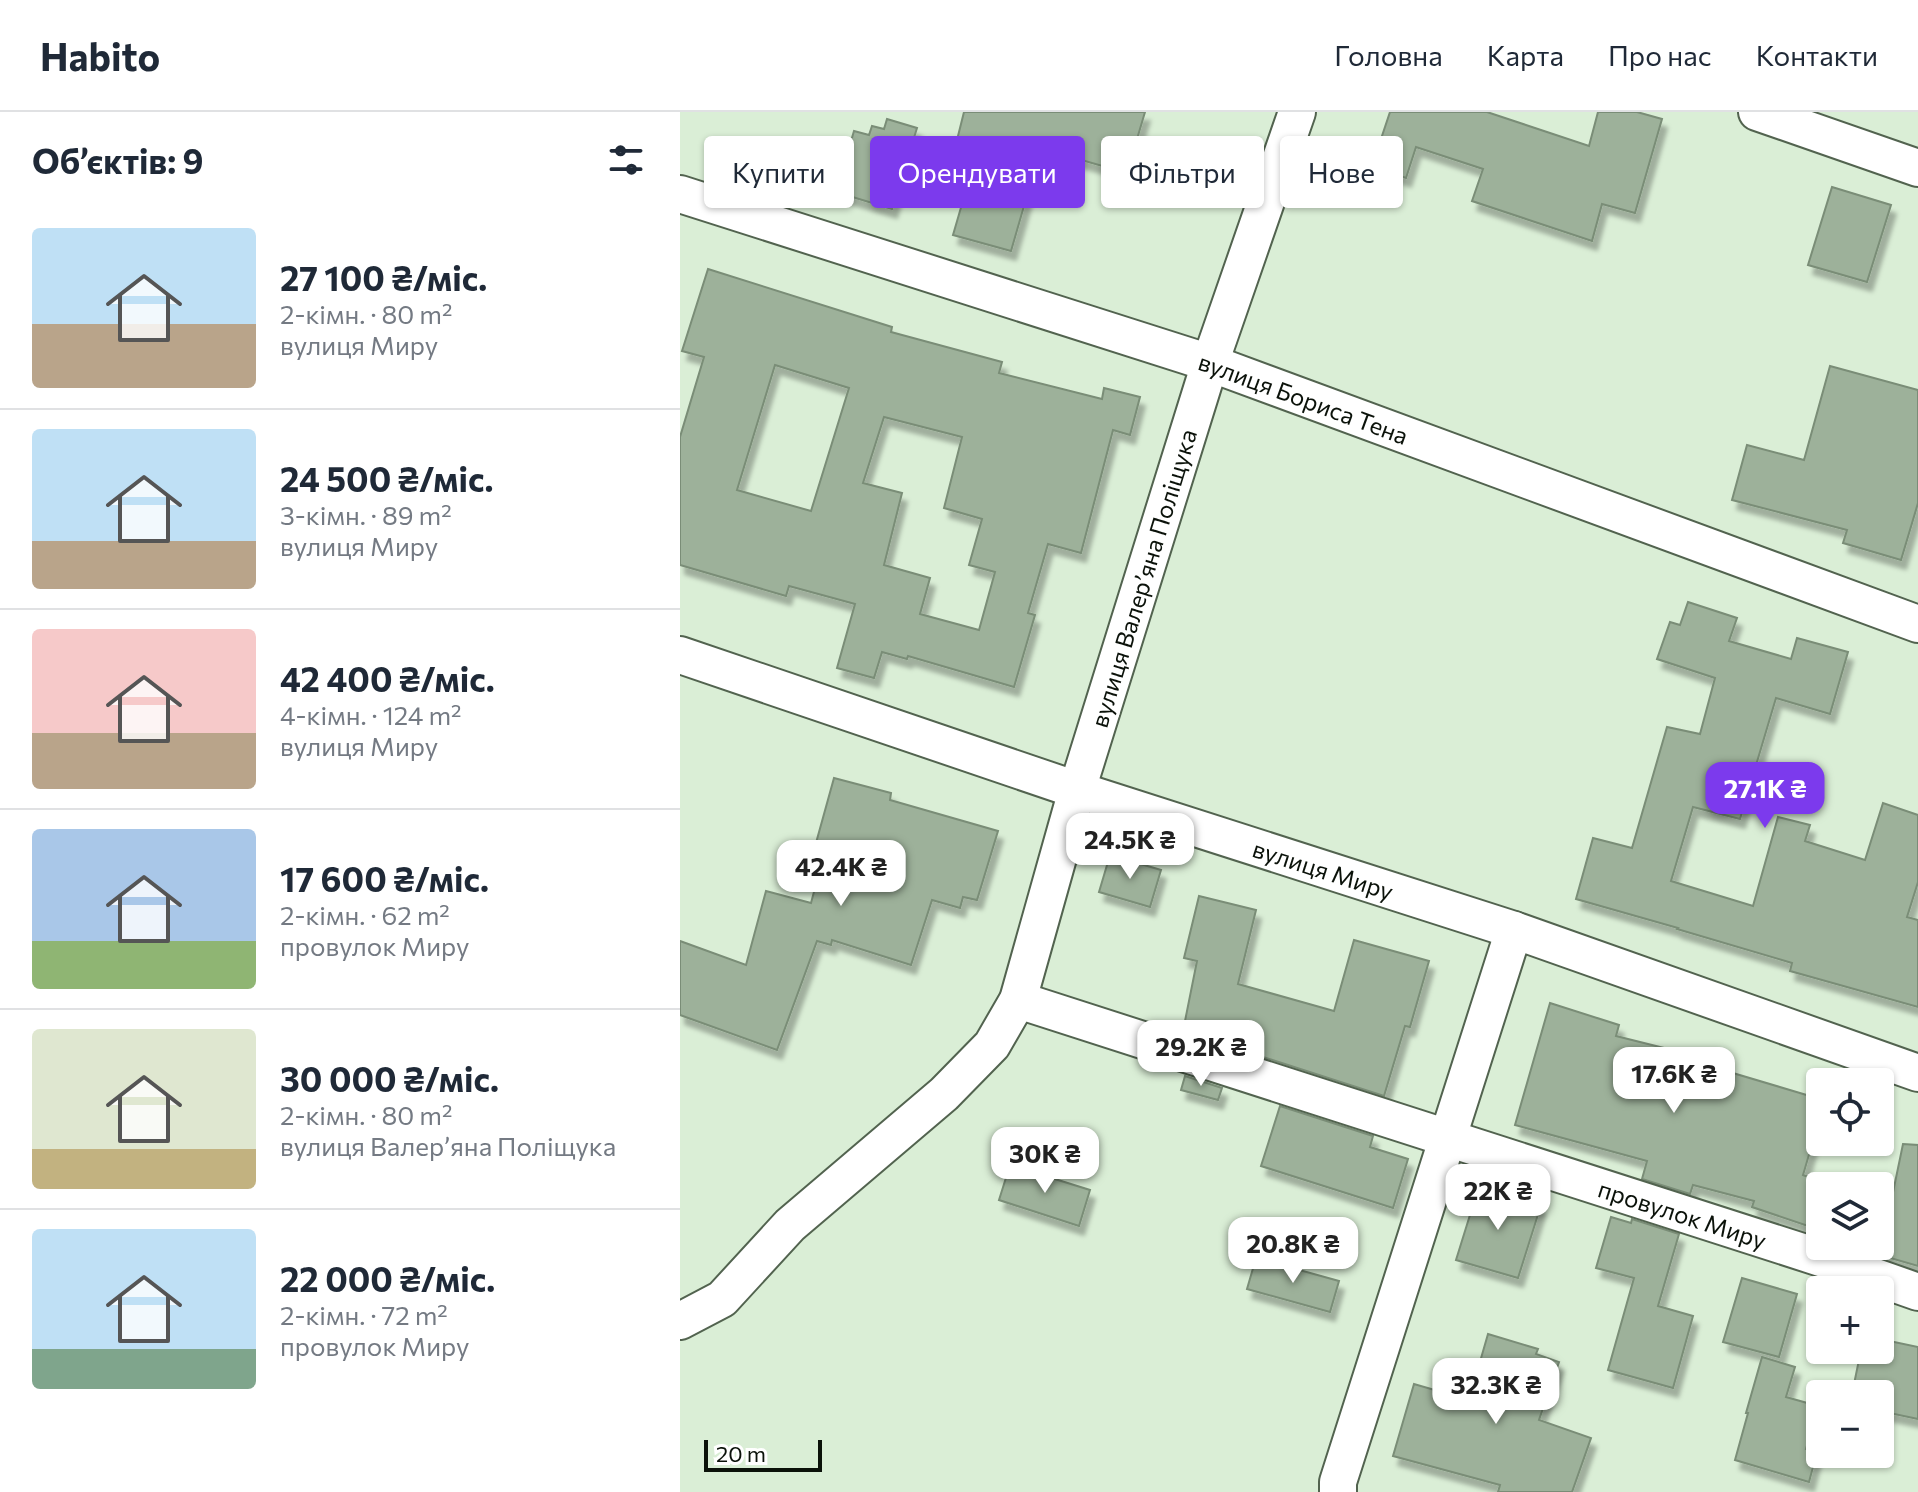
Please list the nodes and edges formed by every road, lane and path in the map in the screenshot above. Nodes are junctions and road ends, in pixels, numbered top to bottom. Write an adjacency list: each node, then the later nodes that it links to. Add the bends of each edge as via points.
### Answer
1 (1297, 112): 5 (street, вулиця Валерʼяна Поліщука)
2 (1757, 112): 3 (street)
3 (1918, 168)
4 (680, 194): 5 (street, вулиця Бориса Тена)
5 (1210, 363): 6 (street, вулиця Бориса Тена); 8 (street, вулиця Валерʼяна Поліщука)
6 (1918, 624)
7 (680, 655): 8 (street, вулиця Миру)
8 (1077, 790): 9 (street, вулиця Миру); 10 (street, вулиця Валерʼяна Поліщука)
9 (1514, 930): 11 (street, вулиця Миру); 12 (street)
10 (1018, 1000): 12 (street, провулок Миру); 14 (street, вулиця Валерʼяна Поліщука, via 992,1045 944,1094 790,1225 722,1299)
11 (1918, 1073)
12 (1448, 1138): 13 (street, провулок Миру); 15 (street)
13 (1918, 1292)
14 (680, 1321)
15 (1338, 1492)

